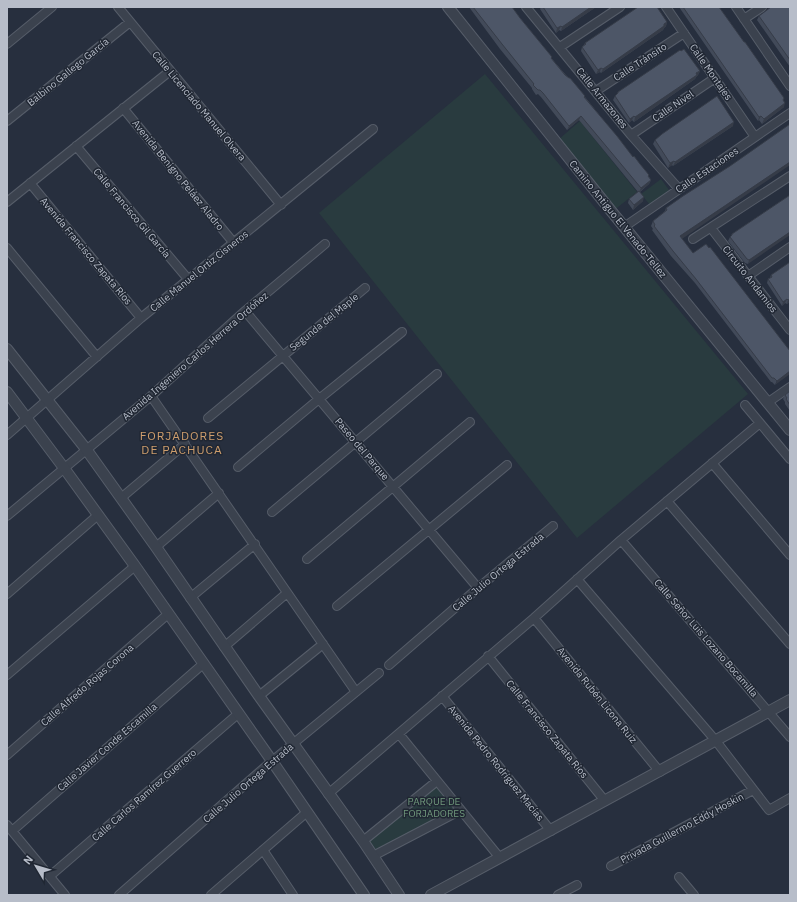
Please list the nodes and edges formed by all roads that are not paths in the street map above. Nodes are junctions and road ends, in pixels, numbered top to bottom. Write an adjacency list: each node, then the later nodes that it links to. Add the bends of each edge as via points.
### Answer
1 (52, 7): 12 (street)
2 (118, 7): 10 (street, Calle Licenciado Manuel Olvera)
3 (448, 7): 30 (street, Camino Antiguo El Venado-Tellez)
4 (526, 7): 13 (street, Calle Armazones)
5 (620, 7): 13 (street)
6 (666, 7): 11 (street, Calle Montajes)
7 (736, 7): 9 (street)
8 (762, 7): 9 (street)
9 (744, 19): 16 (street)
10 (130, 22): 14 (street, Calle Licenciado Manuel Olvera); 20 (street, Balbino Gallego García)
11 (684, 33): 15 (street, Calle Montajes); 17 (street, Calle Tránsito)
12 (7, 44)
13 (560, 47): 17 (street, Calle Armazones)
14 (170, 71): 18 (street); 29 (street, Calle Licenciado Manuel Olvera)
15 (715, 78): 22 (street, Calle Nivel); 23 (street, Calle Montajes)
16 (790, 86)
17 (596, 91): 22 (street, Calle Armazones)
18 (123, 108): 24 (street); 33 (street, Avenida Benigno Peláez Aladro)
19 (790, 113): 23 (street, Calle Estaciones)
20 (7, 121)
21 (373, 129): 29 (street, Calle Manuel Ortiz Cisneros)
22 (631, 135): 27 (street, Calle Armazones)
23 (755, 137): 27 (street, Calle Estaciones)
24 (76, 146): 26 (street); 38 (street, Calle Francisco Gil García)
25 (790, 176): 31 (street)
26 (30, 183): 28 (street); 41 (street, Avenida Francisco Zapata Ríos)
27 (679, 189): 30 (street, Calle Estaciones)
28 (7, 202)
29 (281, 205): 33 (street, Calle Manuel Ortiz Cisneros)
30 (624, 227): 54 (street, Camino Antiguo El Venado-Tellez)
31 (711, 228): 32 (street); 37 (street, Circuito Andamios)
32 (693, 239)
33 (233, 242): 38 (street, Calle Manuel Ortiz Cisneros)
34 (325, 244): 40 (street, Avenida Ingeniero Carlos Herrera Ordóñez)
35 (790, 247): 37 (street)
36 (7, 248): 47 (street)
37 (748, 276): 42 (street, Circuito Andamios)
38 (188, 279): 41 (street, Calle Manuel Ortiz Cisneros)
39 (365, 288): 46 (street, Segunda del Maple)
40 (245, 311): 46 (street, Paseo del Parque); 51 (street, Avenida Ingeniero Carlos Herrera Ordóñez)
41 (141, 318): 47 (street, Calle Manuel Ortiz Cisneros)
42 (787, 321): 43 (street, Circuito Andamios)
43 (790, 330)
44 (402, 332): 52 (street)
45 (7, 349): 53 (street)
46 (282, 355): 52 (street, Paseo del Parque); 57 (street, Segunda del Maple)
47 (97, 357): 53 (street, Calle Manuel Ortiz Cisneros)
48 (437, 374): 62 (street)
49 (790, 387): 54 (street)
50 (7, 392): 56 (street)
51 (151, 396): 63 (street); 64 (street, Avenida Ingeniero Carlos Herrera Ordóñez)
52 (319, 399): 62 (street, Paseo del Parque); 68 (street)
53 (48, 400): 56 (street, Calle Manuel Ortiz Cisneros); 64 (street)
54 (767, 403): 60 (street, Camino Antiguo El Venado-Tellez)
55 (745, 405): 59 (street)
56 (27, 417): 61 (street, Calle Manuel Ortiz Cisneros); 69 (street)
57 (208, 418)
58 (470, 422): 70 (street)
59 (760, 423): 65 (street); 66 (street)
60 (790, 430)
61 (7, 435)
62 (356, 442): 70 (street, Paseo del Parque); 74 (street)
63 (185, 444): 71 (street); 72 (street)
64 (86, 449): 69 (street, Avenida Ingeniero Carlos Herrera Ordóñez); 72 (street)
65 (790, 459)
66 (712, 463): 73 (street); 82 (street)
67 (507, 465): 78 (street)
68 (238, 467)
69 (64, 468): 75 (street); 76 (street, Avenida Ingeniero Carlos Herrera Ordóñez)
70 (393, 486): 78 (street, Paseo del Parque); 83 (street)
71 (219, 493): 80 (street); 81 (street)
72 (121, 498): 81 (street)
73 (667, 501): 79 (street); 94 (street)
74 (272, 512)
75 (98, 515): 84 (street); 88 (street)
76 (7, 516)
77 (553, 526): 86 (street, Calle Julio Ortega Estrada)
78 (429, 530): 86 (street, Paseo del Parque); 90 (street)
79 (621, 540): 85 (street); 105 (street, Calle Señor Luis Lozano Bocamilla)
80 (255, 544): 87 (street); 89 (street)
81 (156, 547): 89 (street)
82 (790, 555)
83 (307, 559)
84 (135, 566): 91 (street); 100 (street)
85 (577, 579): 92 (street); 109 (street)
86 (478, 588): 98 (street, Calle Julio Ortega Estrada)
87 (287, 593): 93 (street); 95 (street)
88 (7, 594)
89 (190, 598): 95 (street)
90 (338, 606)
91 (168, 614): 97 (street); 111 (street, Calle Alfredo Rojas Corona)
92 (534, 618): 96 (street); 113 (street, Avenida Rubén Licona Ruiz)
93 (323, 644): 101 (street); 102 (street)
94 (790, 644)
95 (224, 647): 102 (street)
96 (488, 656): 103 (street); 118 (street, Calle Francisco Zapata Ríos)
97 (203, 664): 106 (street); 121 (street, Calle Javier Conde Escamilla)
98 (389, 665)
99 (379, 673): 101 (street, Calle Julio Ortega Estrada)
100 (7, 675)
101 (356, 692): 110 (street, Calle Julio Ortega Estrada)
102 (259, 696): 110 (street)
103 (442, 696): 107 (street); 122 (street, Avenida Pedro Rodríguez Macías)
104 (790, 700): 105 (street)
105 (769, 711): 108 (street, Calle Señor Luis Lozano Bocamilla); 109 (street)
106 (239, 714): 112 (street); 128 (street, Calle Carlos Ramírez Guerrero)
107 (399, 734): 114 (street); 116 (street)
108 (790, 737)
109 (716, 741): 113 (street); 115 (street)
110 (293, 744): 112 (street, Calle Julio Ortega Estrada); 116 (street)
111 (7, 755)
112 (272, 761): 120 (street); 133 (street, Calle Julio Ortega Estrada)
113 (660, 772): 118 (street)
114 (437, 780): 119 (street); 123 (street)
115 (753, 790): 117 (street, via 769,810); 127 (street, Privada Guillermo Eddy Hoskin)
116 (328, 794): 123 (street)
117 (790, 798)
118 (605, 801): 122 (street)
119 (461, 810): 125 (street); 126 (street)
120 (307, 812): 124 (street); 135 (street)
121 (9, 828): 128 (street)
122 (551, 831): 126 (street)
123 (363, 841): 125 (street)
124 (263, 850): 131 (street); 134 (street)
125 (373, 856): 136 (street)
126 (500, 858): 137 (street)
127 (611, 866)
128 (50, 876): 132 (street)
129 (679, 877): 139 (street)
130 (577, 885): 138 (street)
131 (216, 893)
132 (65, 895)
133 (119, 895)
134 (293, 895)
135 (364, 895)
136 (399, 895)
137 (431, 895)
138 (558, 895)
139 (694, 895)

